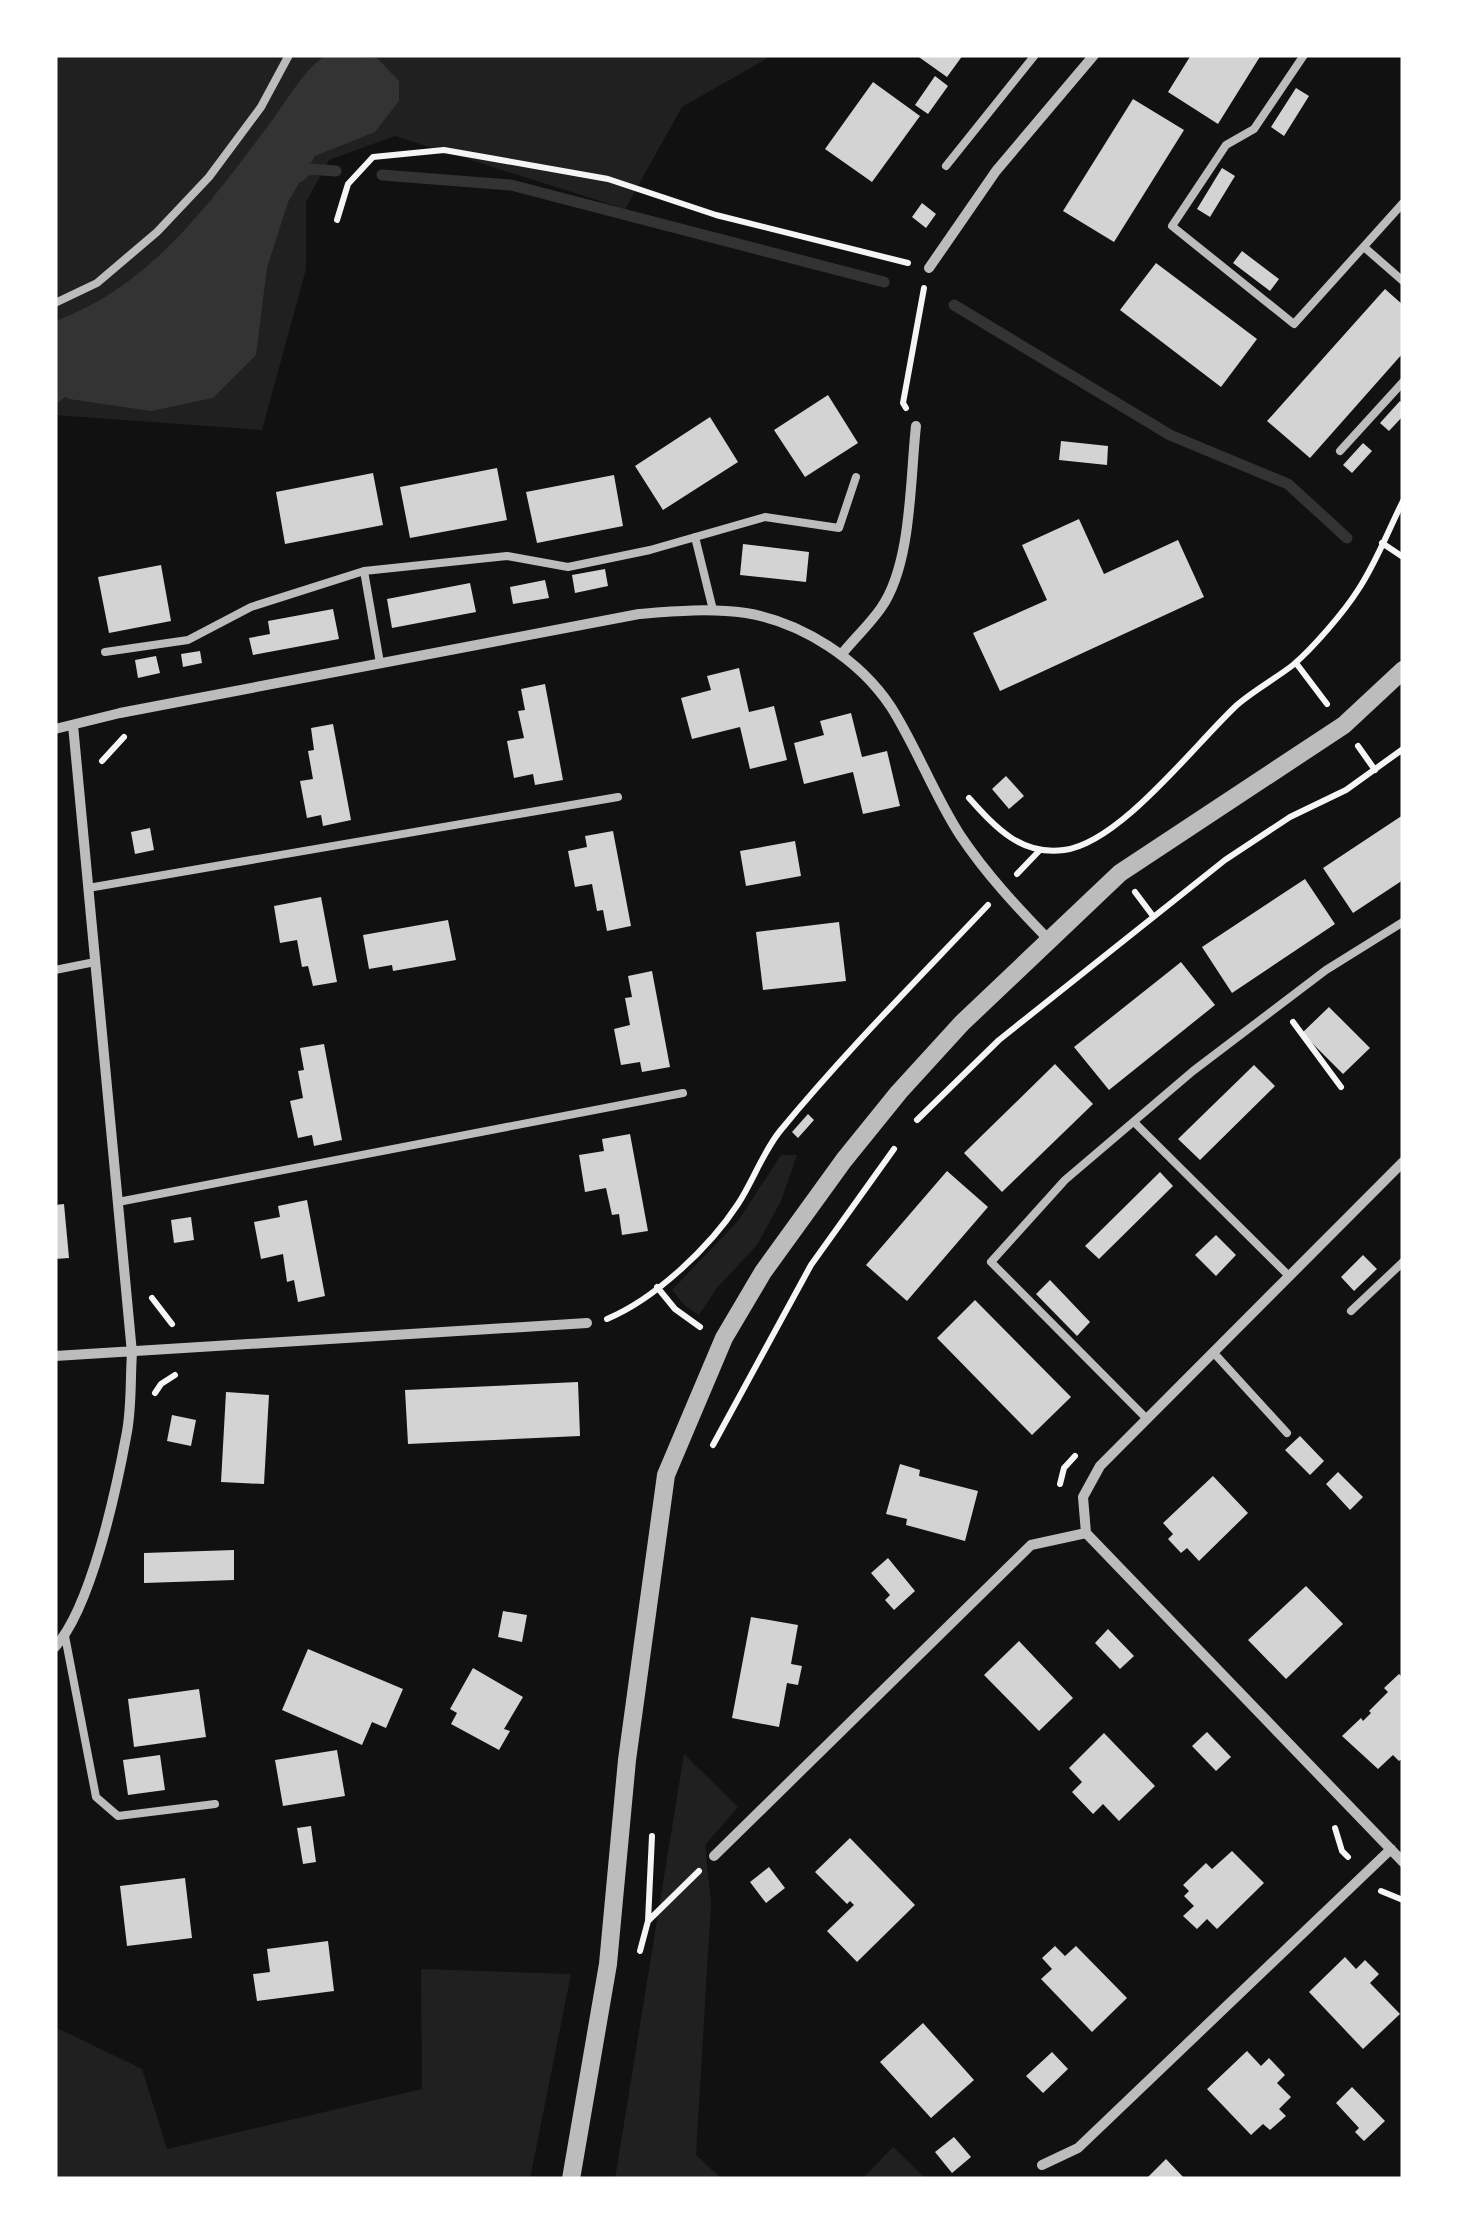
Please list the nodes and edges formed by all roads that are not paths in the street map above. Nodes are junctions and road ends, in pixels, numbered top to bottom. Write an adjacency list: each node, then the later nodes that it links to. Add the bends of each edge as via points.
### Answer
1 (289, 55): 10 (lane, via 261,108 157,232 97,282)
2 (1034, 55): 5 (lane)
3 (1094, 55): 8 (street, via 996,171)
4 (1304, 55): 7 (lane, via 1254,129 1226,145 1172,226 1294,324)
5 (946, 166)
6 (1403, 203): 7 (lane)
7 (1364, 247): 9 (lane)
8 (929, 268)
9 (1403, 281)
10 (55, 302)
11 (1403, 382): 13 (lane)
12 (916, 426): 19 (street, via 893,582 883,606)
13 (1340, 451)
14 (856, 477): 15 (lane, via 839,528 765,517)
15 (695, 537): 16 (lane, via 568,567 507,556); 17 (lane)
16 (364, 571): 18 (lane, via 251,607 188,640); 20 (lane)
17 (714, 610): 19 (street, via 802,632); 20 (street, via 639,614)
18 (105, 652)
19 (841, 655): 27 (street, via 890,707 959,834)
20 (380, 664): 22 (street)
21 (1403, 670): 27 (street, via 1344,725 1120,872)
22 (72, 724): 23 (street); 25 (street)
23 (55, 729)
24 (618, 797): 25 (lane)
25 (88, 888): 28 (street)
26 (1403, 922): 31 (lane, via 1326,970)
27 (1049, 940): 51 (street, via 962,1024 844,1160 763,1272 684,1426 666,1475 626,1760 608,1964)
28 (95, 962): 29 (lane); 33 (street)
29 (55, 970)
30 (683, 1093): 33 (lane)
31 (1134, 1122): 35 (lane); 41 (lane, via 1065,1180 990,1262)
32 (1403, 1162): 35 (street)
33 (118, 1202): 39 (street)
34 (1403, 1262): 36 (lane)
35 (1289, 1276): 38 (street)
36 (1351, 1311)
37 (587, 1323): 39 (street)
38 (1214, 1352): 41 (street); 42 (lane)
39 (132, 1353): 40 (street); 44 (street, via 127,1434 103,1535)
40 (55, 1356)
41 (1147, 1419): 43 (street, via 1100,1466 1082,1497)
42 (1288, 1433)
43 (1086, 1533): 47 (street); 48 (street, via 1031,1545)
44 (65, 1636): 45 (street); 46 (lane, via 96,1797 118,1816)
45 (55, 1647)
46 (215, 1804)
47 (1390, 1849): 49 (street); 50 (street, via 1078,2148)
48 (714, 1856)
49 (1403, 1862)
50 (1042, 2165)
51 (571, 2179)

